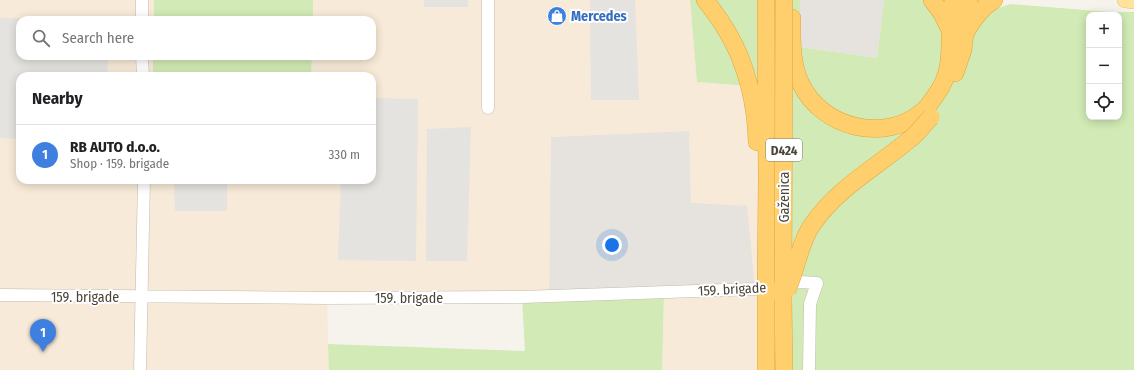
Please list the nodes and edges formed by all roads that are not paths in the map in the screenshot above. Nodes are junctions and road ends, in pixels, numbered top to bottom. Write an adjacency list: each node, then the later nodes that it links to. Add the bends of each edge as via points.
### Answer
1 (142, 0): 13 (street)
2 (488, 0): 17 (street)
3 (705, 0): 19 (highway, via 728,32 745,71 756,128 757,166)
4 (766, 0): 19 (highway, Gaženica / D424)
5 (784, 0): 23 (highway, Gaženica / D424, bridge)
6 (791, 0): 18 (highway, via 793,57 797,74 801,85 816,106 848,125 867,129 886,129 918,115)
7 (932, 0): 14 (highway)
8 (953, 0): 14 (highway)
9 (969, 0): 14 (highway)
10 (994, 0): 14 (highway)
11 (1125, 0): 12 (main road)
12 (1134, 1)
13 (142, 16)
14 (958, 32): 18 (highway, via 963,50 958,66 947,93)
15 (142, 60): 16 (street)
16 (143, 72)
17 (488, 108)
18 (927, 114): 23 (highway, bridge, via 912,138 837,195 823,210 811,226)
19 (767, 181): 25 (highway, Gaženica / D424, bridge)
20 (144, 184): 22 (street)
21 (0, 295): 22 (street, 159. brigade)
22 (141, 297): 24 (street); 27 (street, 159. brigade, via 549,297 755,289 817,282 810,304)
23 (783, 299): 26 (highway, Gaženica / D424)
24 (140, 370)
25 (766, 370)
26 (784, 370)
27 (809, 370)

